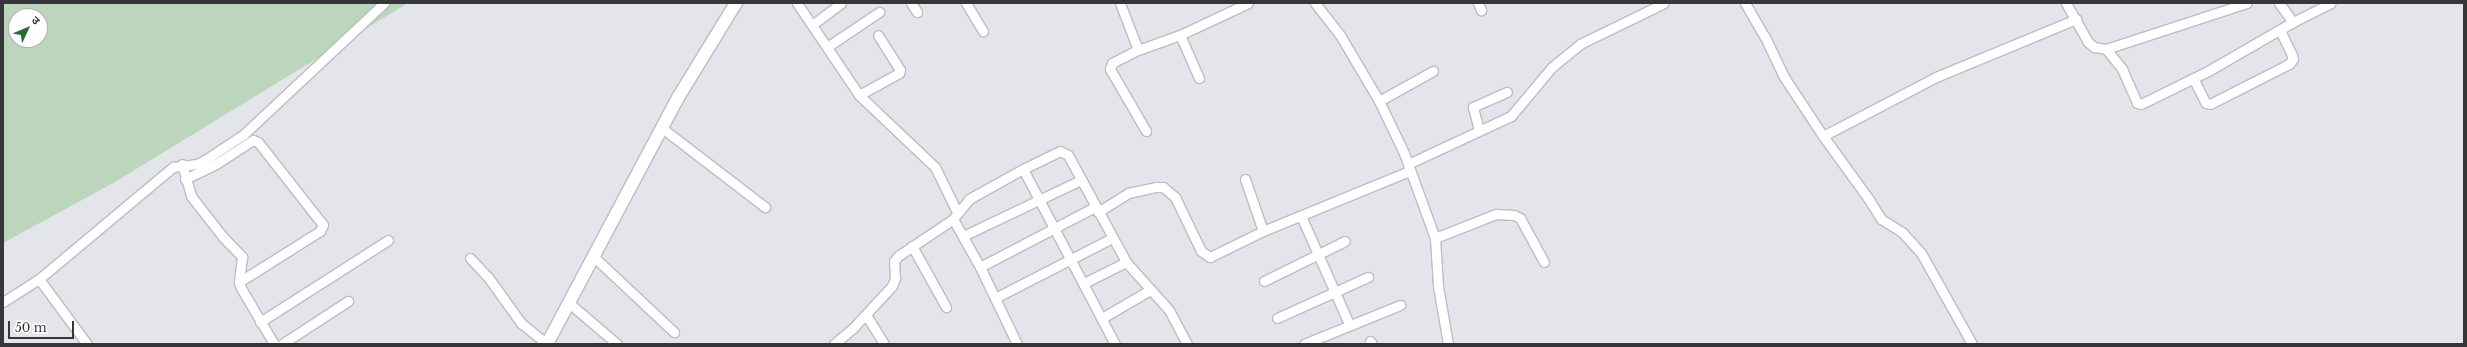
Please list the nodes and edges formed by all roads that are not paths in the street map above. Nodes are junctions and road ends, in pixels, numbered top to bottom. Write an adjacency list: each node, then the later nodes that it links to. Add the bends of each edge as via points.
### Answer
1 (384, 3): 38 (street, via 244,134 205,160 190,165)
2 (736, 3): 34 (street, via 682,90)
3 (797, 3): 20 (street)
4 (840, 3): 20 (street)
5 (911, 3): 17 (street)
6 (966, 3): 22 (street)
7 (1120, 3): 27 (street)
8 (1248, 3): 24 (street)
9 (1315, 3): 33 (street, via 1340,35)
10 (1664, 3): 35 (street, via 1580,44 1552,68 1517,110)
11 (1745, 3): 37 (street, via 1784,77)
12 (2066, 3): 18 (street)
13 (2247, 3): 26 (street)
14 (2279, 3): 19 (street)
15 (2331, 3): 19 (street)
16 (878, 12): 25 (street)
17 (917, 12)
18 (2076, 19): 26 (street, via 2092,45); 37 (street, via 1936,77)
19 (2294, 22): 21 (street)
20 (812, 24): 25 (street)
21 (2280, 30): 30 (street); 30 (street, via 2293,58 2289,64 2210,104 2206,103)
22 (984, 31)
23 (878, 35): 32 (street, via 900,70 899,74)
24 (1180, 35): 27 (street); 29 (street)
25 (826, 47): 32 (street)
26 (2106, 49): 30 (street, via 2122,69 2140,104)
27 (1138, 50): 36 (street, via 1114,61 1110,69)
28 (1433, 71): 33 (street)
29 (1199, 78)
30 (2193, 78)
31 (1507, 92): 35 (street, via 1473,107)
32 (859, 95): 47 (street, via 935,167)
33 (1379, 101): 39 (street)
34 (662, 128): 45 (street); 58 (street)
35 (1479, 130): 39 (street)
36 (1146, 131)
37 (1823, 136): 95 (street, via 1881,219 1902,232 1921,253)
38 (182, 164): 41 (street); 65 (street, via 168,170)
39 (1409, 167): 48 (street); 53 (street)
40 (1023, 169): 42 (street, via 1063,150); 44 (street); 47 (street, via 969,199)
41 (186, 179): 67 (street, via 191,196 242,257); 67 (street, via 216,164 253,140 258,142 323,225 320,231)
42 (1081, 180): 44 (street); 46 (street)
43 (1244, 180): 50 (street)
44 (1040, 199): 49 (street); 51 (street)
45 (765, 207)
46 (1096, 210): 49 (street); 50 (street, via 1128,193 1156,187 1169,190 1175,197 1201,251 1210,257); 52 (street)
47 (955, 215): 51 (street); 56 (street)
48 (1301, 216): 50 (street); 57 (street)
49 (1056, 229): 60 (street); 63 (street)
50 (1263, 232)
51 (963, 236): 63 (street)
52 (1112, 238): 60 (street); 61 (street)
53 (1435, 238): 62 (street, via 1496,214 1514,215 1520,218); 94 (street, via 1438,286)
54 (388, 240): 80 (street)
55 (1345, 241): 57 (street)
56 (912, 246): 76 (street); 77 (street, via 898,256 893,267 894,282)
57 (1319, 255): 66 (street); 70 (street)
58 (594, 257): 74 (street); 82 (street)
59 (470, 258): 86 (street, via 488,276 521,323)
60 (1072, 260): 68 (street); 71 (street)
61 (1126, 262): 68 (street); 69 (street)
62 (1544, 262)
63 (980, 267): 71 (street)
64 (1368, 277): 70 (street)
65 (38, 279): 73 (street); 83 (street)
66 (1264, 281)
67 (239, 282): 80 (street)
68 (1084, 283): 78 (street)
69 (1150, 290): 78 (street); 92 (street, via 1169,310)
70 (1335, 292): 79 (street); 81 (street)
71 (995, 298): 90 (street)
72 (348, 301): 85 (street)
73 (3, 302)
74 (569, 303): 86 (street); 87 (street)
75 (1400, 304): 81 (street)
76 (946, 307)
77 (866, 315): 88 (street); 89 (street)
78 (1102, 318): 91 (street)
79 (1277, 318)
80 (260, 322): 84 (street)
81 (1349, 324): 93 (street)
82 (674, 332)
83 (87, 344)
84 (274, 344)
85 (282, 344)
86 (547, 344)
87 (617, 344)
88 (834, 344)
89 (884, 344)
90 (1017, 344)
91 (1116, 344)
92 (1187, 344)
93 (1304, 344)
94 (1448, 344)
95 (1972, 344)

